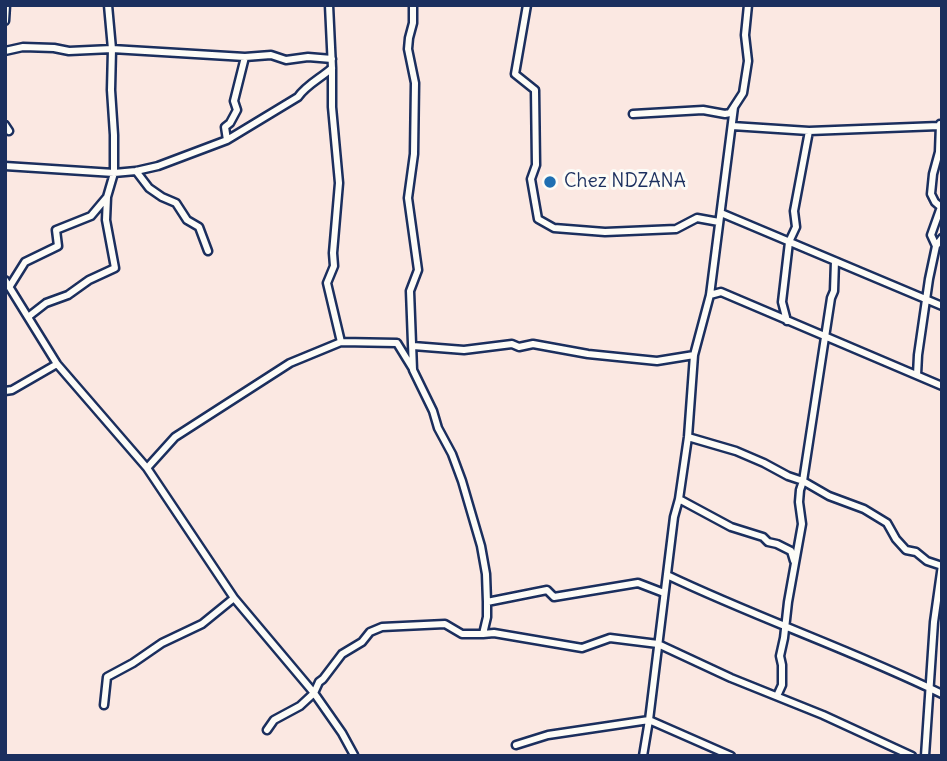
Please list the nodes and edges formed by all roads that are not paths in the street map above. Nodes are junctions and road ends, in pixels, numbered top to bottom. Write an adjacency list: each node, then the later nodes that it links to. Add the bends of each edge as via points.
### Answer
1 (6, 5): 7 (street)
2 (108, 5): 8 (street)
3 (329, 5): 11 (street)
4 (413, 5): 39 (street, via 408,49 415,83 408,198 418,270 410,291)
5 (527, 5): 25 (street, via 515,74 535,90 536,165 531,179 538,219 554,228 605,232 676,229 696,218)
6 (748, 5): 13 (street, via 748,61 743,93)
7 (5, 21)
8 (112, 49): 9 (street, via 23,47); 10 (street); 21 (street)
9 (5, 51)
10 (245, 57): 11 (street); 18 (street, via 234,101 237,110 225,127)
11 (332, 59): 12 (street)
12 (332, 68): 18 (street, via 298,97); 38 (street, via 339,183 334,266 327,283)
13 (734, 107): 14 (street, via 727,114 702,110); 16 (street)
14 (633, 114)
15 (941, 124): 17 (street); 23 (street, via 931,194)
16 (732, 126): 17 (street); 24 (street)
17 (809, 131): 27 (street, via 794,211 796,228)
18 (227, 141): 20 (street)
19 (5, 166): 21 (street)
20 (136, 171): 21 (street); 29 (street, via 149,188 176,202 187,220 199,227)
21 (114, 173): 22 (street)
22 (107, 197): 31 (street, via 91,216 56,230 58,246 25,262); 35 (street, via 106,220 115,268)
23 (941, 208): 28 (street, via 931,235)
24 (720, 213): 25 (street); 27 (street)
25 (719, 222): 32 (street)
26 (942, 238): 28 (street)
27 (789, 242): 30 (street); 36 (street, via 782,302)
28 (936, 246): 33 (street)
29 (208, 251)
30 (835, 261): 33 (street); 37 (street)
31 (7, 283): 35 (street)
32 (710, 295): 36 (street, via 721,292); 40 (street)
33 (926, 300): 34 (street); 43 (street)
34 (942, 306)
35 (28, 317): 41 (street)
36 (787, 321): 37 (street)
37 (825, 337): 43 (street); 48 (street)
38 (341, 342): 42 (street, via 397,343); 47 (street, via 290,363 176,437)
39 (413, 346): 40 (street, via 464,350 533,344 657,361); 42 (street)
40 (694, 355): 46 (street)
41 (57, 364): 45 (street); 47 (street)
42 (413, 370): 55 (street, via 462,481 481,546)
43 (917, 375): 44 (street)
44 (942, 386)
45 (5, 391)
46 (688, 437): 48 (street, via 736,451); 49 (street)
47 (147, 468): 54 (street)
48 (803, 481): 50 (street); 51 (street, via 864,509 887,523 906,550)
49 (679, 499): 50 (street, via 791,551); 52 (street)
50 (795, 563): 56 (street)
51 (942, 565): 59 (street)
52 (667, 575): 53 (street); 56 (street)
53 (664, 593): 55 (street, via 638,583 554,597 547,590); 58 (street)
54 (234, 598): 60 (street); 63 (street, via 202,624 107,677)
55 (487, 602): 57 (street)
56 (785, 626): 59 (street); 62 (street, via 782,685)
57 (483, 634): 58 (street, via 582,648 610,638); 60 (street, via 462,634 445,624 382,627 342,653)
58 (658, 644): 62 (street); 64 (street)
59 (930, 689): 61 (street); 71 (street)
60 (314, 693): 65 (street, via 274,720); 67 (street)
61 (942, 694)
62 (777, 696): 70 (street)
63 (104, 705)
64 (649, 720): 66 (street, via 548,735); 68 (street); 69 (street)
65 (267, 730)
66 (516, 745)
67 (354, 755)
68 (643, 756)
69 (732, 756)
70 (912, 756)
71 (925, 756)

